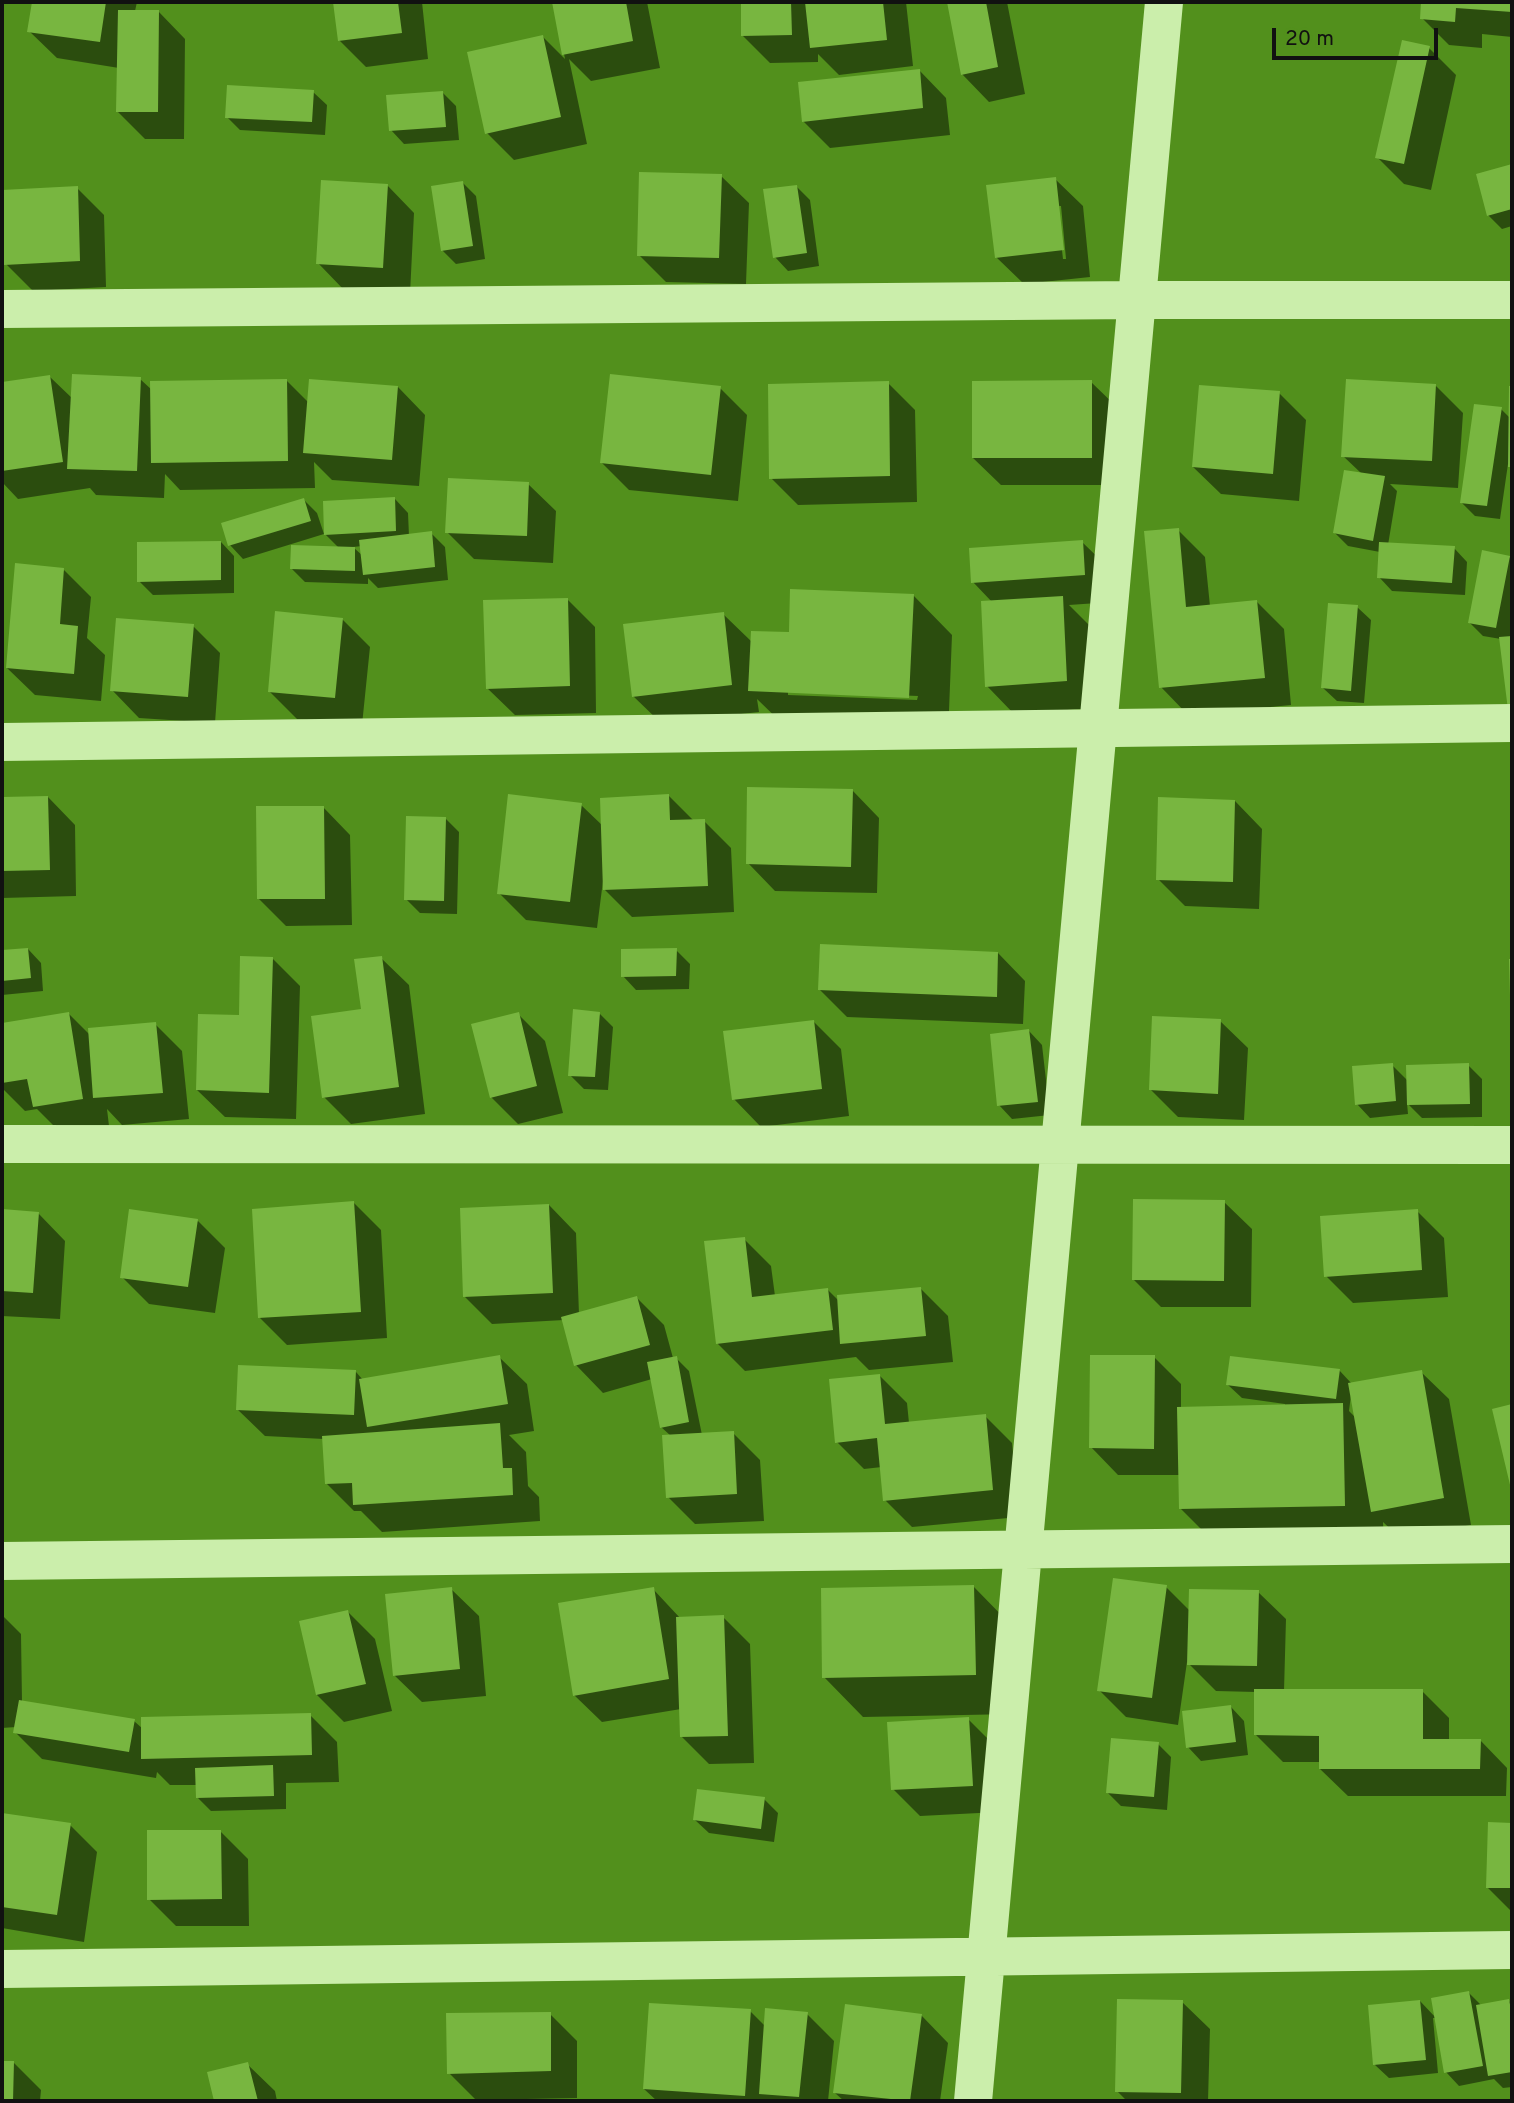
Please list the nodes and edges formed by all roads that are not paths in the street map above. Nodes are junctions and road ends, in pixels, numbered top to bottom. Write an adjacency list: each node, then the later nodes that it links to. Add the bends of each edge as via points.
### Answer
1 (1164, 2): 2 (street)
2 (1137, 300): 3 (street); 4 (street); 6 (street)
3 (1512, 300)
4 (2, 309)
5 (1512, 723): 6 (street)
6 (1098, 730): 7 (street); 9 (street)
7 (2, 742)
8 (2, 1144): 9 (street)
9 (1060, 1145): 10 (street); 12 (street)
10 (1512, 1145)
11 (1512, 1544): 12 (street)
12 (1023, 1549): 13 (street); 15 (street)
13 (2, 1561)
14 (1512, 1950): 15 (street)
15 (986, 1957): 16 (street); 17 (street)
16 (2, 1969)
17 (973, 2101)

